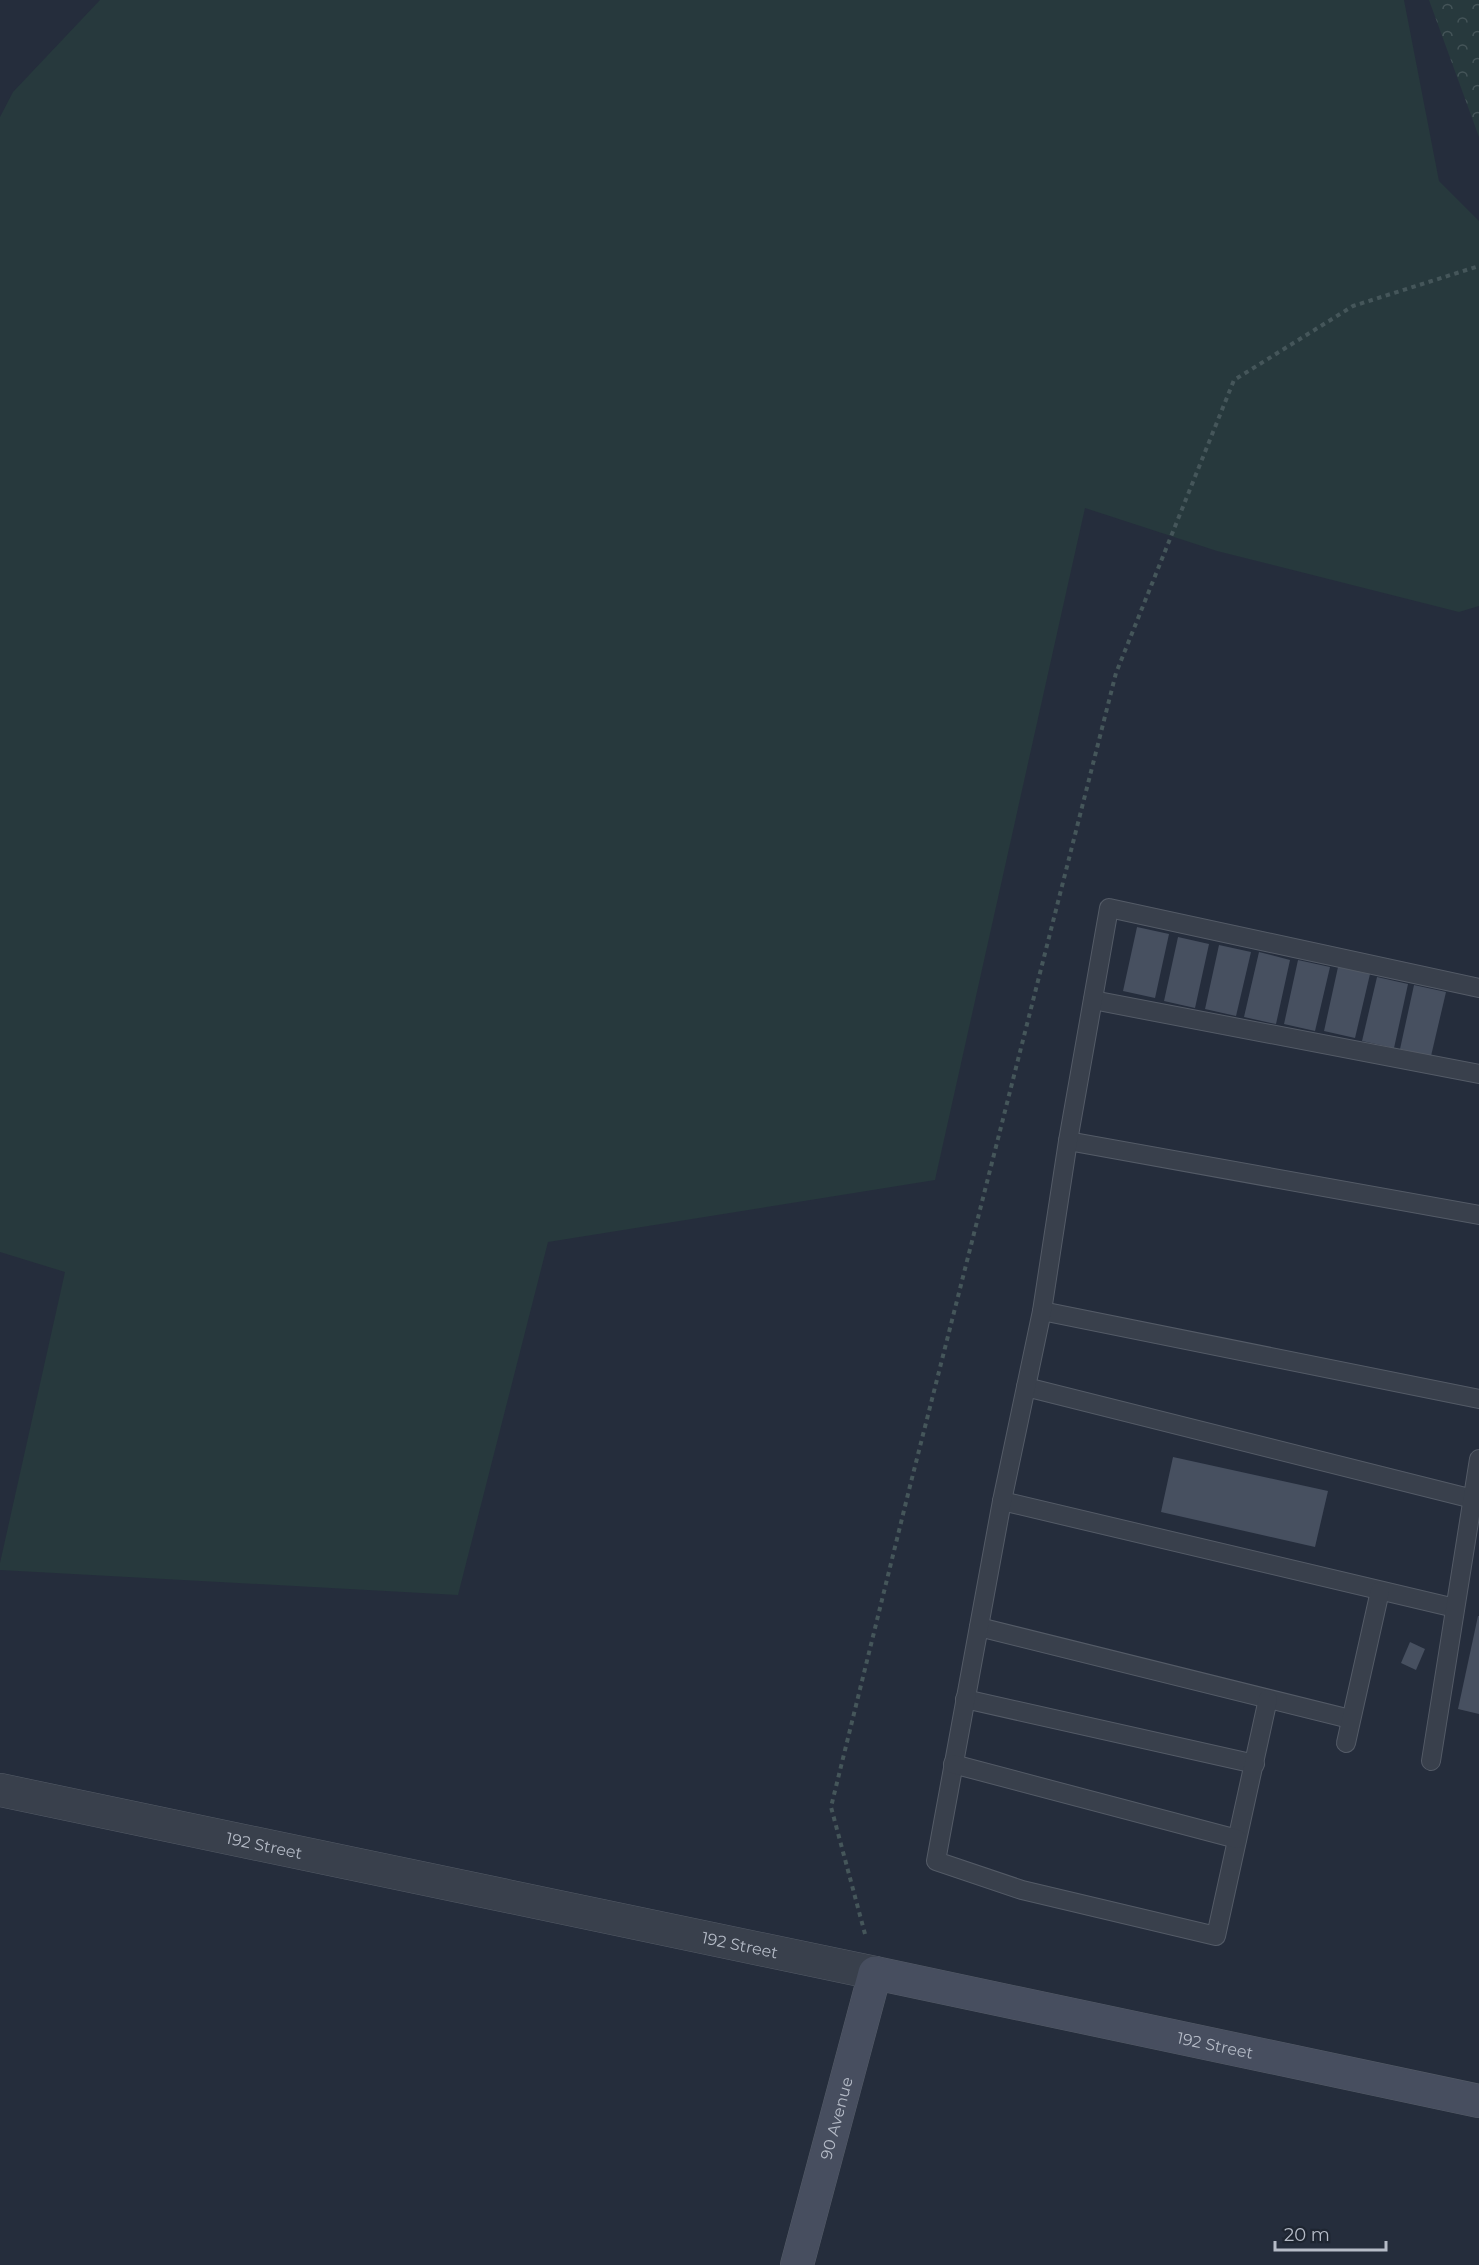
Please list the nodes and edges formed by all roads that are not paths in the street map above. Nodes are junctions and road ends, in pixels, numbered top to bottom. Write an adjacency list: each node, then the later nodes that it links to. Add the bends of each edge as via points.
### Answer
1 (1479, 988): 2 (lane, via 1109,908)
2 (1093, 1000): 3 (lane); 4 (lane)
3 (1479, 1074)
4 (1068, 1141): 5 (lane); 6 (lane)
5 (1479, 1215)
6 (1042, 1311): 7 (lane); 8 (lane)
7 (1026, 1387): 10 (lane); 11 (lane)
8 (1479, 1399)
9 (1479, 1459): 10 (lane)
10 (1473, 1499): 13 (lane)
11 (1002, 1501): 12 (lane); 14 (lane)
12 (1380, 1591): 13 (lane); 17 (lane)
13 (1455, 1608): 19 (lane)
14 (979, 1627): 15 (lane); 16 (lane)
15 (965, 1699): 20 (lane); 21 (lane)
16 (1268, 1699): 17 (lane); 21 (lane)
17 (1350, 1719): 18 (lane)
18 (1346, 1743)
19 (1431, 1761)
20 (953, 1764): 23 (lane); 23 (lane, via 936,1861 1022,1890 1216,1936)
21 (1255, 1764): 23 (lane)
22 (0, 1790): 24 (street, 192 Street)
23 (1237, 1839)
24 (875, 1973): 25 (main road, 192 Street); 26 (main road, 90 Avenue)
25 (1479, 2101)
26 (797, 2265)

